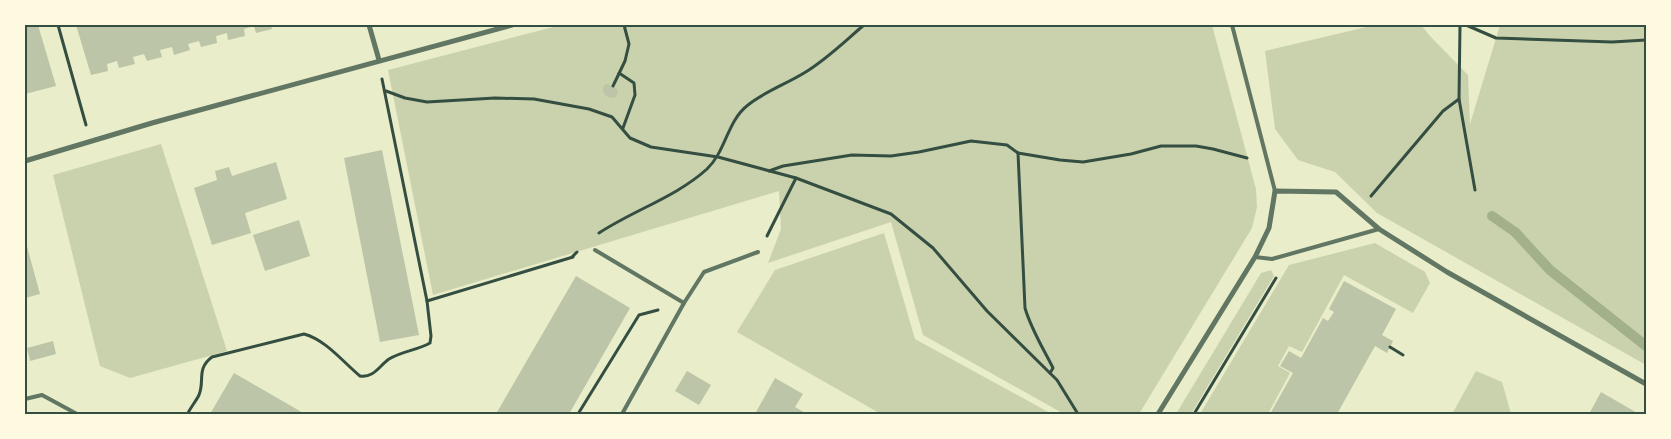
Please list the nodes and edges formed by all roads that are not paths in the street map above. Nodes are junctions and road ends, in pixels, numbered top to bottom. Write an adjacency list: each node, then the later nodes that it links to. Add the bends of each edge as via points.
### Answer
1 (369, 25): 4 (street)
2 (512, 25): 4 (street)
3 (1232, 25): 6 (lane)
4 (379, 60): 5 (street)
5 (25, 160)
6 (1275, 191): 7 (street, via 1336,192); 10 (street, via 1270,228)
7 (1379, 229): 10 (lane, via 1272,258); 12 (street, via 1447,272)
8 (595, 250): 11 (lane)
9 (758, 252): 11 (lane, via 704,272)
10 (1255, 257): 16 (street)
11 (684, 303): 15 (lane)
12 (1646, 384)
13 (25, 399): 14 (lane, via 42,395)
14 (76, 414)
15 (622, 414)
16 (1158, 414)

